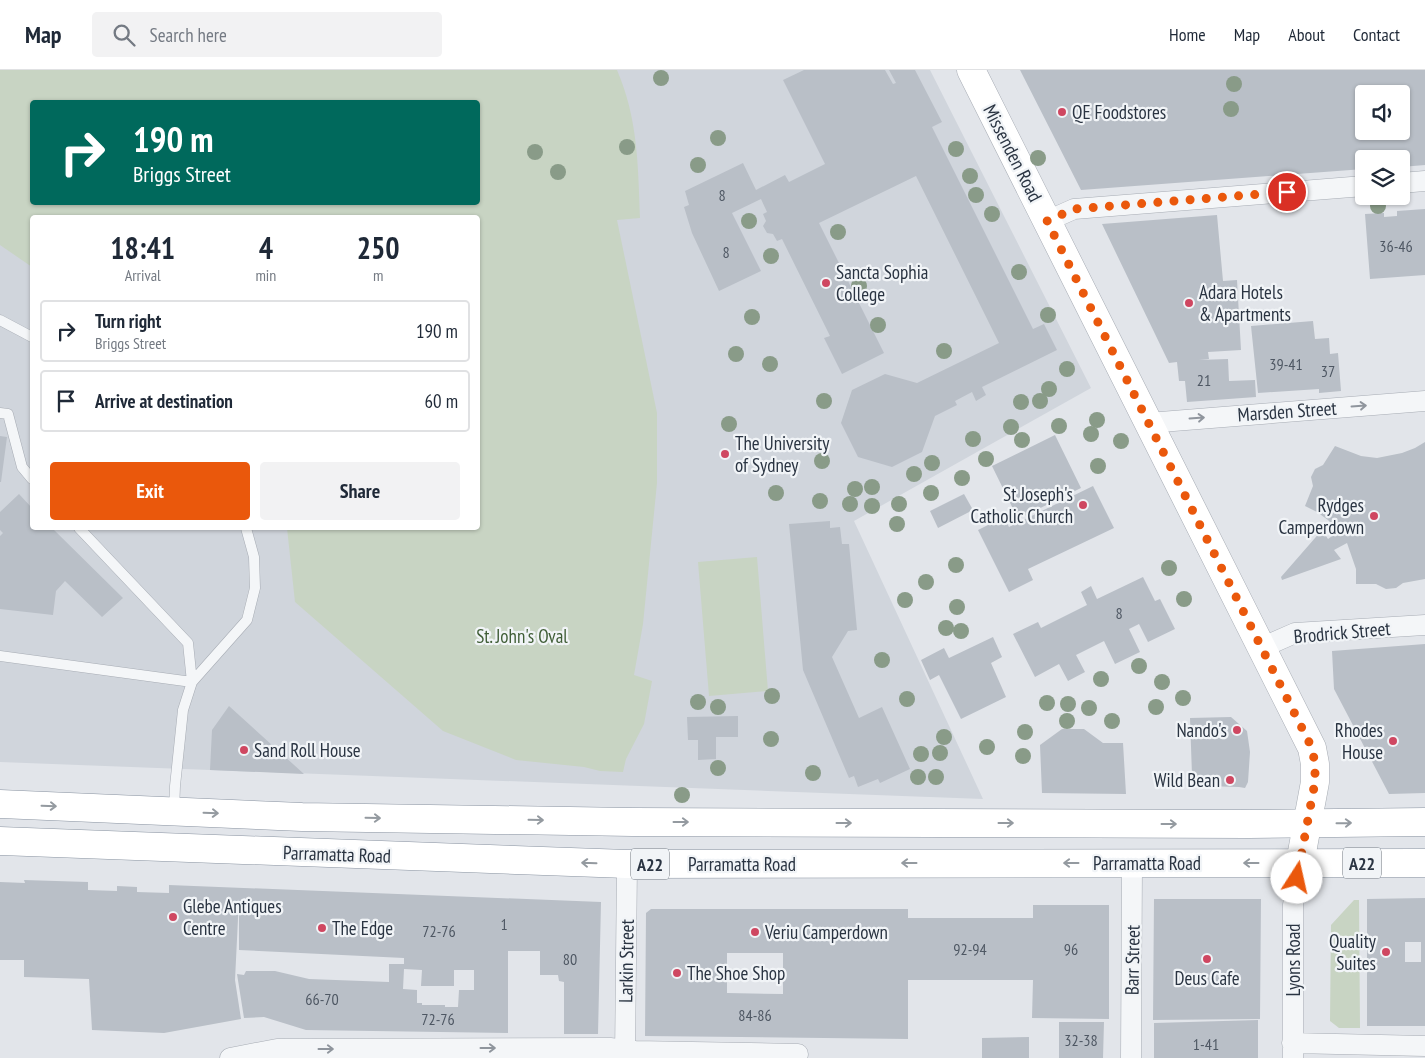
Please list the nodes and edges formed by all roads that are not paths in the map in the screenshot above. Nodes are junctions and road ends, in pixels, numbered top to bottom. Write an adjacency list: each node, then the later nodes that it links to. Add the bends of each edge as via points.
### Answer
1 (971, 70): 5 (main road, Missenden Road)
2 (1425, 181): 3 (street)
3 (1410, 182)
4 (1355, 187): 5 (street, via 1074,209)
5 (1047, 221): 10 (main road, Missenden Road)
6 (0, 320): 7 (lane)
7 (30, 335)
8 (1425, 401): 10 (street, Marsden Street, one-way to 8)
9 (0, 413): 11 (lane, via 8,414 22,467)
10 (1148, 422): 15 (main road, Missenden Road)
11 (30, 477)
12 (81, 530): 17 (lane, via 188,643)
13 (247, 530): 17 (lane, via 254,557 255,588 247,620)
14 (1425, 625): 15 (street, Brodrick Street, via 1295,633)
15 (1261, 648): 21 (main road, Missenden Road, via 1312,748 1315,782)
16 (0, 656): 17 (lane)
17 (192, 682): 19 (lane, via 183,710)
18 (0, 804): 19 (main road, Parramatta Road / A22, one-way to 19)
19 (174, 812): 21 (main road, Parramatta Road / A22, one-way to 21, via 642,822)
20 (1425, 822): 21 (main road, Parramatta Road / A22, one-way to 20)
21 (1308, 824): 24 (main road, Missenden Road)
22 (0, 841): 26 (main road, Parramatta Road / A22, one-way to 22)
23 (1132, 863): 24 (main road, Parramatta Road / A22, one-way to 23); 26 (main road, Parramatta Road / A22, one-way to 26); 32 (street, Barr Street)
24 (1300, 863): 25 (main road, Parramatta Road / A22); 28 (street, Lyons Road, via 1293,905)
25 (1425, 863)
26 (627, 864): 29 (street, Larkin Street)
27 (1425, 1046): 28 (street)
28 (1292, 1051)
29 (625, 1054): 30 (street, via 635,1051); 31 (street, one-way to 29, via 277,1049 610,1048)
30 (798, 1054)
31 (230, 1058)
32 (1131, 1058)

